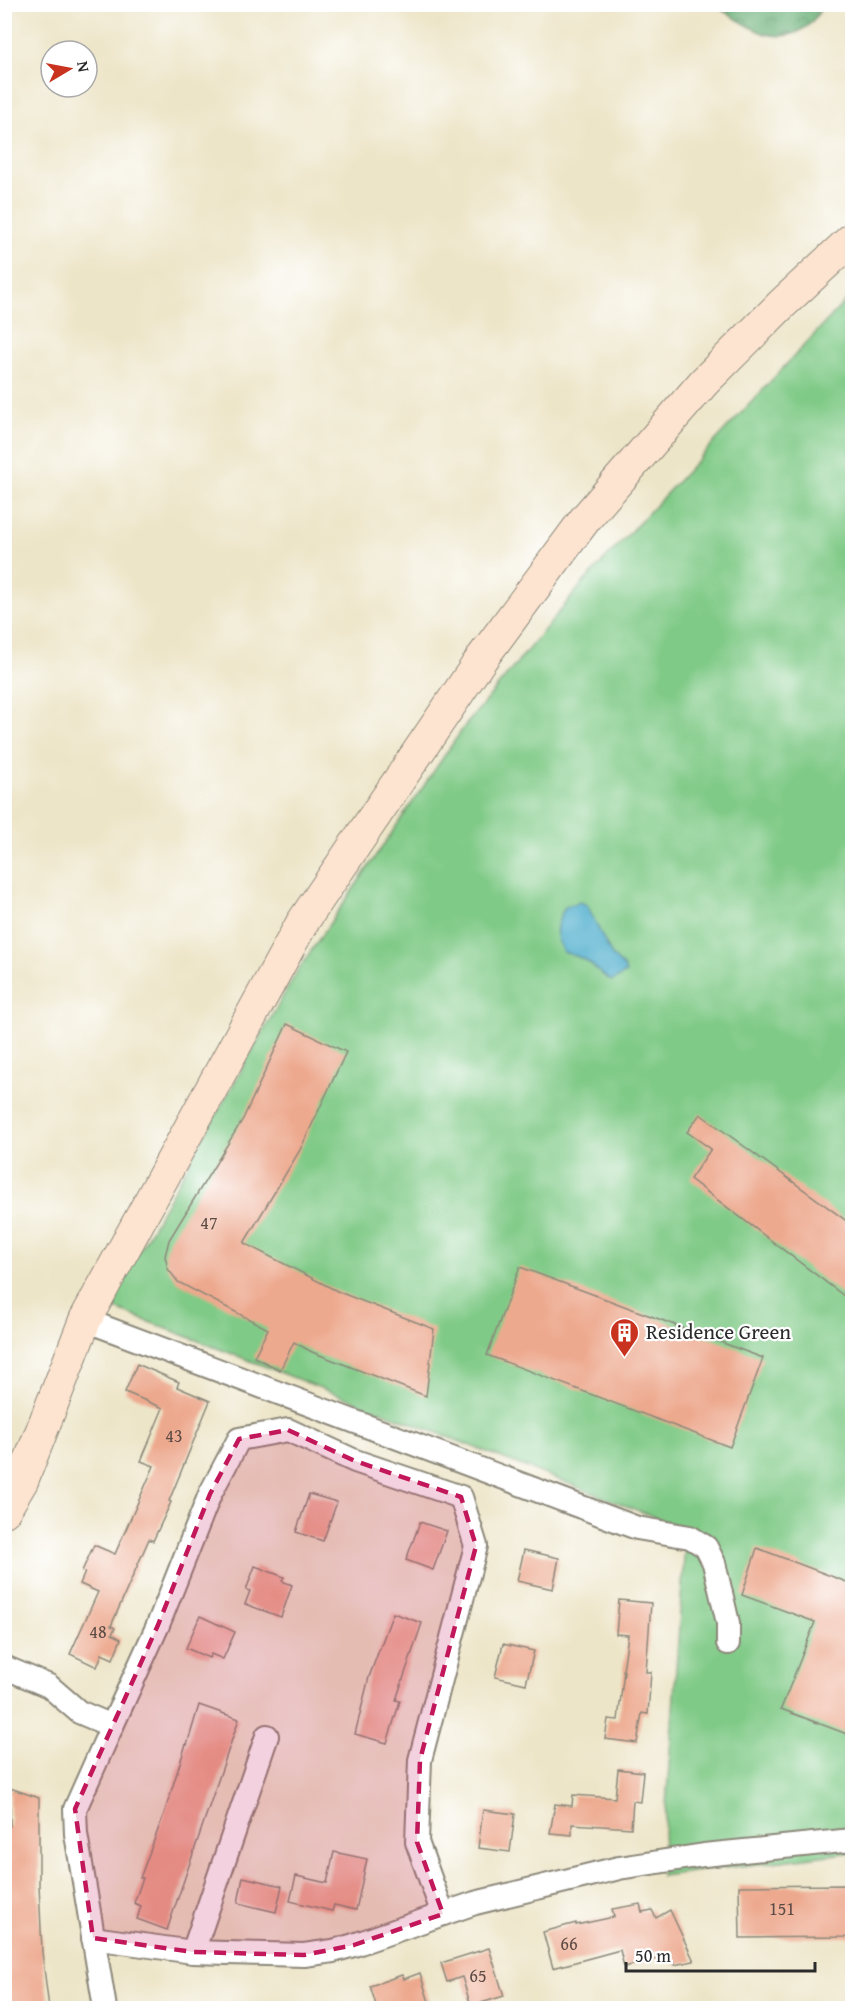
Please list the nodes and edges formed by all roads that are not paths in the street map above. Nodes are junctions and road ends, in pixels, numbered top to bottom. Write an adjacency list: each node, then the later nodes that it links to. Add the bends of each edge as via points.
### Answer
1 (852, 239): 2 (street, via 704,382 586,518 482,658 302,923)
2 (85, 1320): 3 (street, via 22,1481); 4 (street, via 637,1528 699,1541 714,1563 728,1623)
3 (4, 1511)
4 (728, 1643)
5 (4, 1667): 6 (street, via 49,1686 79,1712)
6 (112, 1726): 9 (street, via 158,1625 210,1494 239,1440 288,1430 356,1461 461,1497 476,1546 420,1760 417,1842); 10 (street, via 75,1809)
7 (267, 1736): 11 (street)
8 (852, 1840): 9 (street, via 619,1868)
9 (443, 1914): 11 (street, via 333,1951 304,1955)
10 (93, 1938): 11 (street); 12 (street)
11 (193, 1952)
12 (105, 2008)

